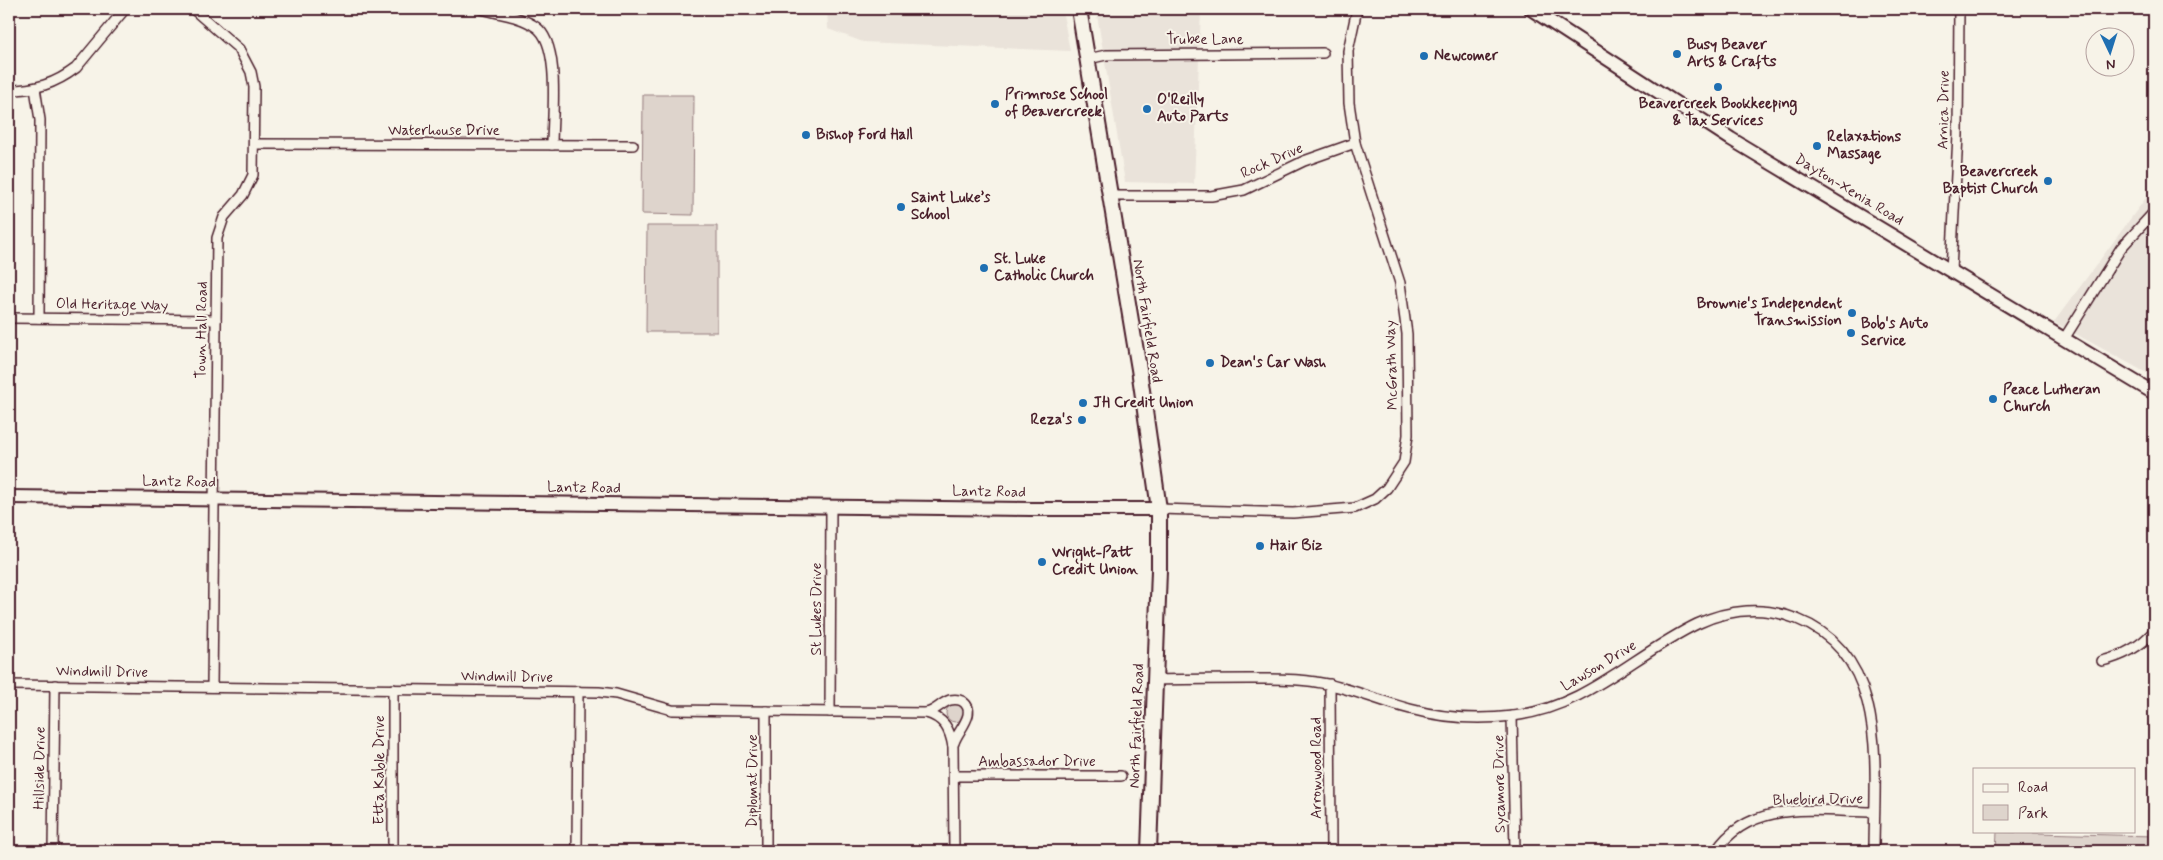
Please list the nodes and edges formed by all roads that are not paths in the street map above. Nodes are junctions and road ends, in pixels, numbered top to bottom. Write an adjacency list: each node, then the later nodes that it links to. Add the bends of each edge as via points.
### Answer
1 (125, 9): 10 (street, via 76,68 56,81)
2 (193, 9): 13 (street, Town Hall Road, via 239,49 251,72 255,95)
3 (481, 9): 14 (street, via 527,22 541,31 548,41 553,59)
4 (1079, 9): 9 (main road, North Fairfield Road)
5 (1358, 9): 12 (street, McGrath Way, via 1348,51 1349,102)
6 (1531, 9): 18 (street, Dayton-Xenia Road, via 1731,139)
7 (1960, 9): 18 (street, Arnica Drive)
8 (1323, 53): 9 (street, Trubee Lane, via 1106,55)
9 (1088, 59): 16 (main road, North Fairfield Road)
10 (35, 88): 11 (street); 20 (street, via 40,120)
11 (9, 90)
12 (1355, 143): 16 (street, Rock Drive, via 1244,190 1211,196); 27 (street, McGrath Way, via 1400,283 1407,334 1408,435 1404,462 1375,500 1355,508 1293,513)
13 (255, 144): 14 (street, Waterhouse Drive); 21 (street, Town Hall Road, via 251,182 219,227)
14 (552, 145): 15 (street, Waterhouse Drive)
15 (634, 145)
16 (1109, 196): 27 (main road, North Fairfield Road)
17 (2154, 212): 22 (street, via 2121,248)
18 (1951, 271): 22 (street, Dayton-Xenia Road)
19 (9, 318): 20 (street, Old Heritage Way)
20 (39, 318): 21 (street, Old Heritage Way)
21 (216, 320): 25 (street, Town Hall Road)
22 (2064, 339): 23 (street, Dayton-Xenia Road)
23 (2154, 393)
24 (9, 497): 25 (street, Lantz Road)
25 (213, 499): 26 (street, Lantz Road); 34 (street, Town Hall Road)
26 (831, 506): 27 (street, Lantz Road); 38 (street, St Lukes Drive)
27 (1159, 509): 30 (main road, North Fairfield Road)
28 (2153, 636): 29 (street, via 2128,652)
29 (2102, 661)
30 (1156, 680): 31 (street, Lawson Drive, via 1296,679); 50 (main road, North Fairfield Road)
31 (1330, 684): 40 (street, Lawson Drive, via 1427,713); 51 (street, Arrowwood Road)
32 (9, 685): 33 (street, Windmill Drive)
33 (54, 685): 34 (street, Windmill Drive); 45 (street, Hillside Drive)
34 (212, 687): 35 (street, Windmill Drive)
35 (393, 689): 36 (street, Windmill Drive); 46 (street, Etta Kable Drive)
36 (578, 691): 37 (street, Windmill Drive, via 616,694 672,710); 47 (street)
37 (766, 711): 38 (street, Windmill Drive); 48 (street, Diplomat Drive)
38 (830, 712): 39 (street, Windmill Drive)
39 (926, 713): 41 (street, via 944,723 951,733); 41 (street, via 952,699 966,704 968,717 957,733)
40 (1512, 716): 44 (street, Lawson Drive, via 1542,711 1574,698 1710,618 1760,610 1786,614 1811,626 1834,643 1853,666 1864,687 1874,744); 52 (street, Sycamore Drive)
41 (954, 747): 42 (street)
42 (954, 776): 43 (street, Ambassador Drive); 49 (street)
43 (1121, 776)
44 (1874, 812): 53 (street, Bluebird Drive, via 1790,811 1769,814 1743,825); 54 (street, Lawson Drive)
45 (53, 851)
46 (393, 851)
47 (578, 851)
48 (766, 851)
49 (954, 851)
50 (1149, 851)
51 (1331, 851)
52 (1514, 851)
53 (1716, 851)
54 (1874, 851)

